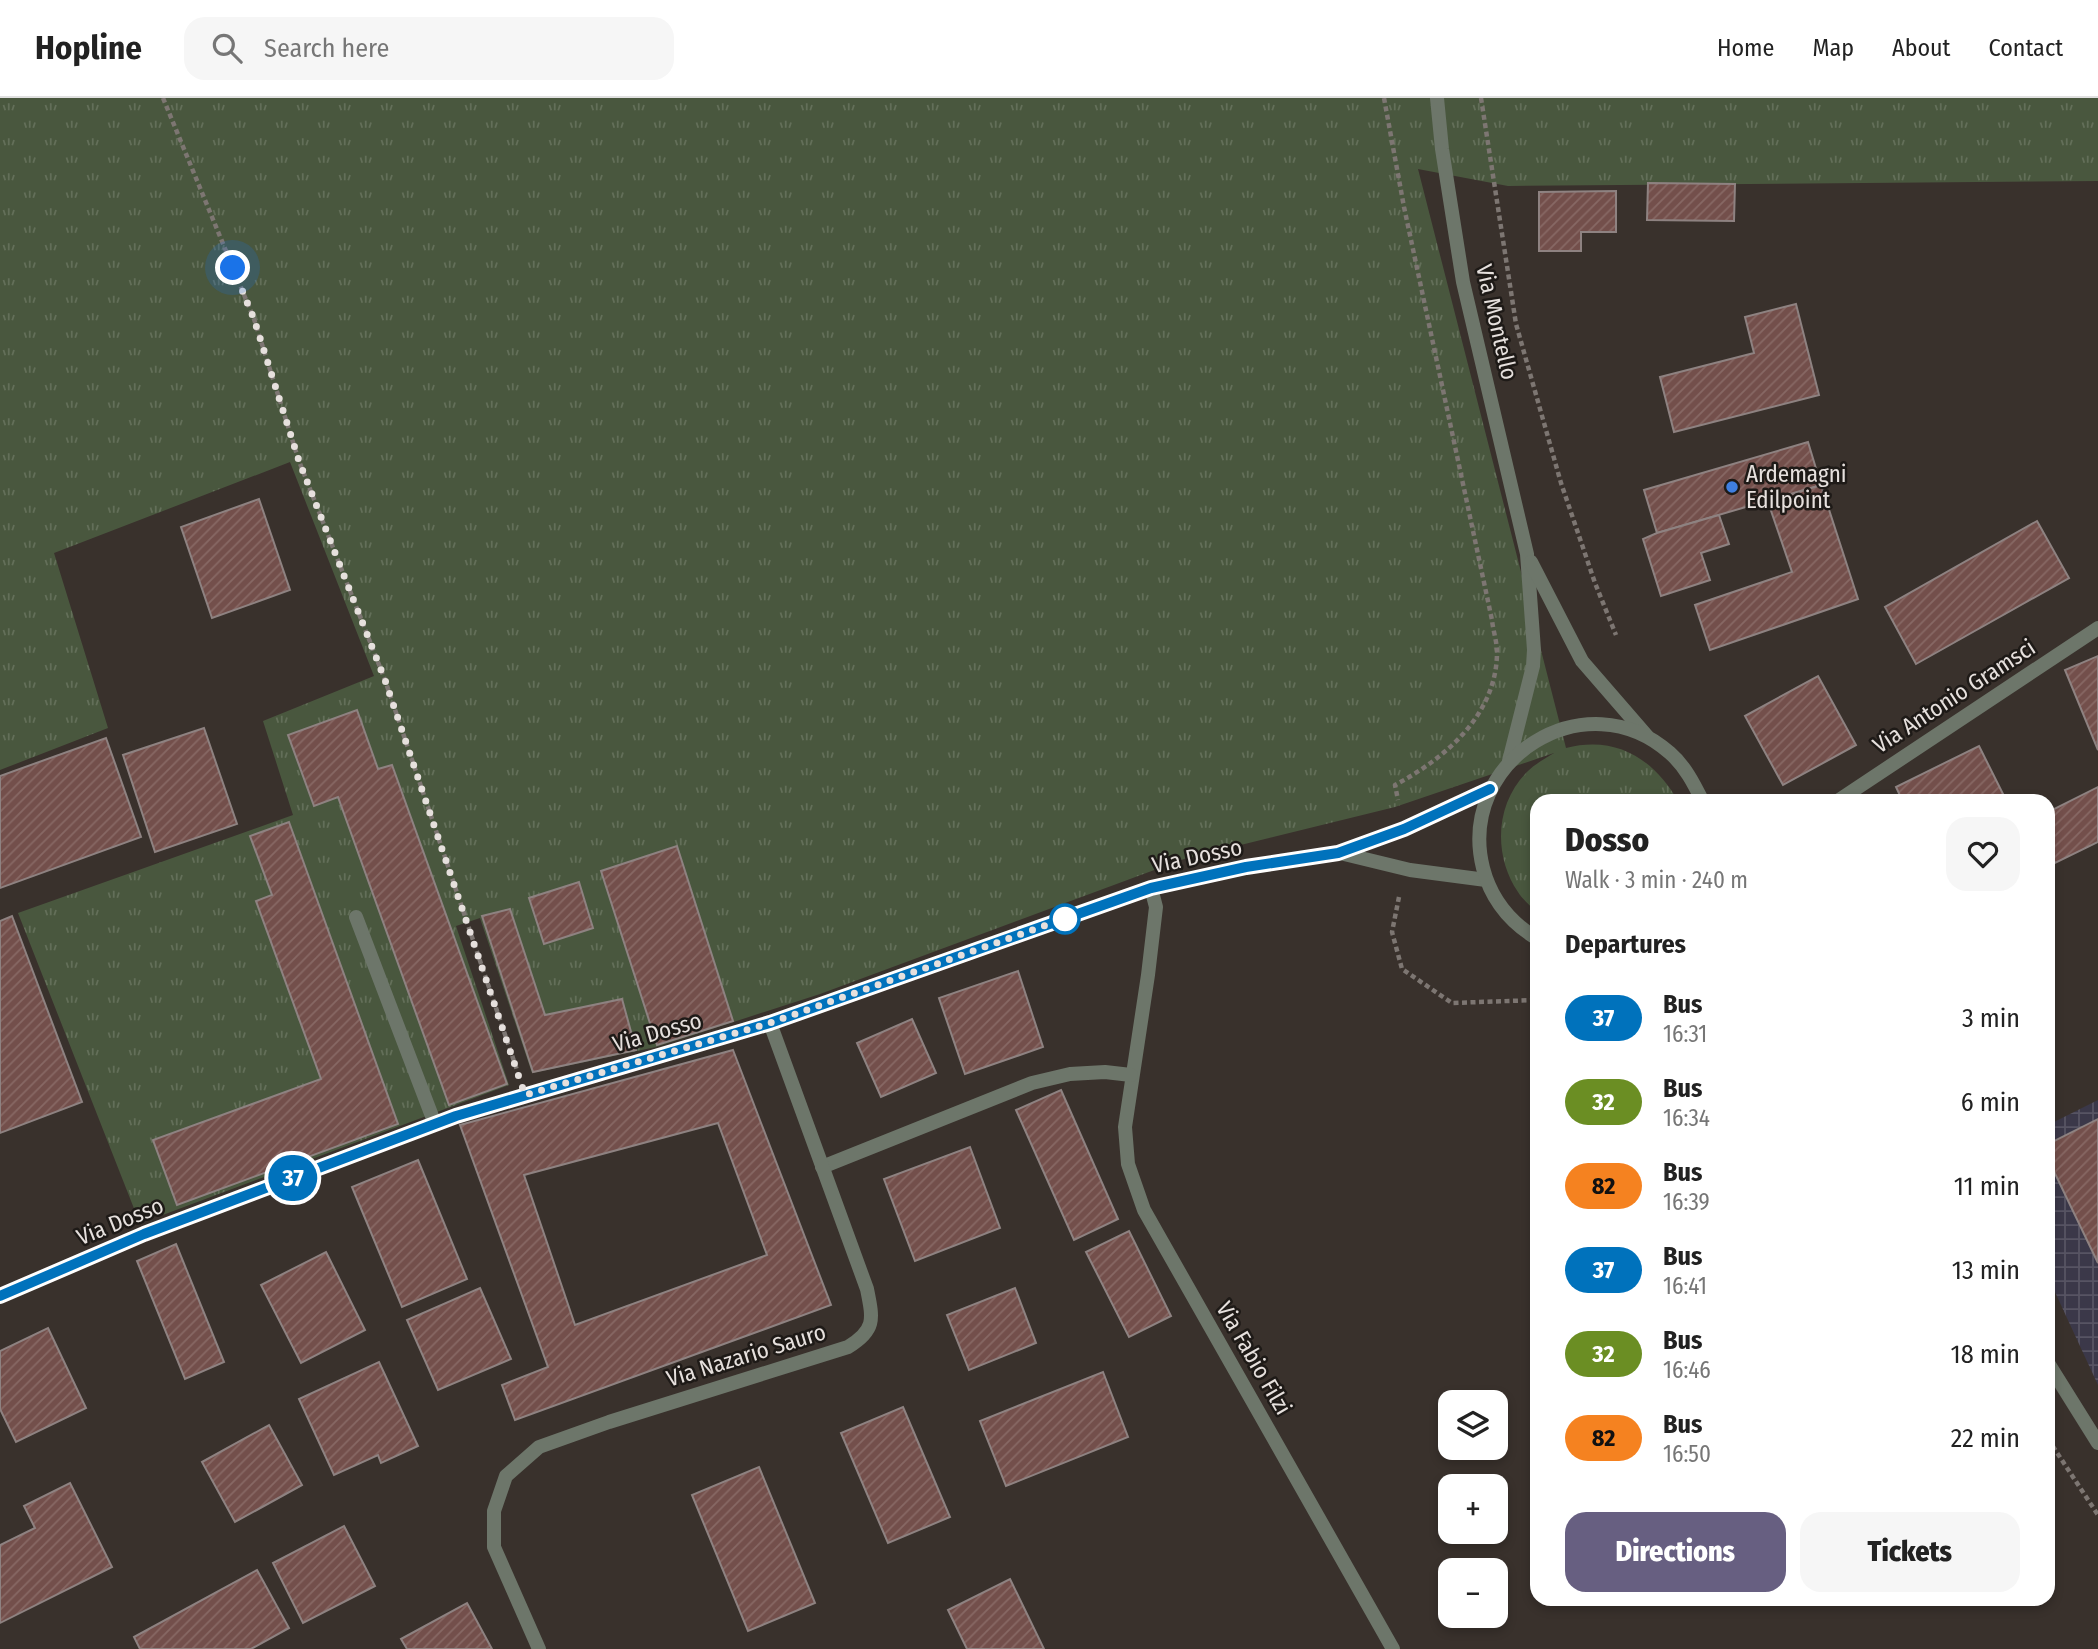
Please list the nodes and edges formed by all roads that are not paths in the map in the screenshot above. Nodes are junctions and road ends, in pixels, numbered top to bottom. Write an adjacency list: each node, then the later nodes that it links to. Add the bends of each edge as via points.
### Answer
1 (1437, 98): 2 (street, Via Montello, via 1463,282)
2 (1527, 554): 4 (street, Via Montello, via 1582,661); 5 (street, Via Montello, via 1533,658)
3 (2098, 628): 8 (street, Via Antonio Gramsci)
4 (1648, 737): 5 (street, via 1612,725 1574,725 1539,737); 7 (street, via 1671,753)
5 (1509, 761): 6 (street)
6 (1490, 789): 9 (street, Via Dosso); 10 (street, via 1480,819 1479,850)
7 (1699, 794)
8 (1848, 794)
9 (1338, 853): 10 (street, Via Dosso, via 1410,870); 11 (street, Via Dosso)
10 (1486, 880): 13 (street, via 1500,906)
11 (1151, 888): 14 (street, Via Dosso); 15 (street, Via Fabio Filzi, via 1156,907)
12 (356, 917): 16 (street)
13 (1530, 934)
14 (770, 1023): 16 (street, Via Dosso); 17 (street, Via Nazario Sauro)
15 (1131, 1075): 17 (street, via 1070,1074 1032,1083); 22 (street, Via Fabio Filzi, via 1125,1127 1128,1164 1144,1210)
16 (435, 1124): 18 (street, Via Dosso, via 144,1234)
17 (822, 1167): 21 (street, Via Nazario Sauro, via 867,1289 873,1315 866,1336 848,1347 539,1447 506,1476 494,1511 494,1547)
18 (0, 1296)
19 (2055, 1374): 20 (street)
20 (2098, 1443)
21 (539, 1649)
22 (1393, 1649)

